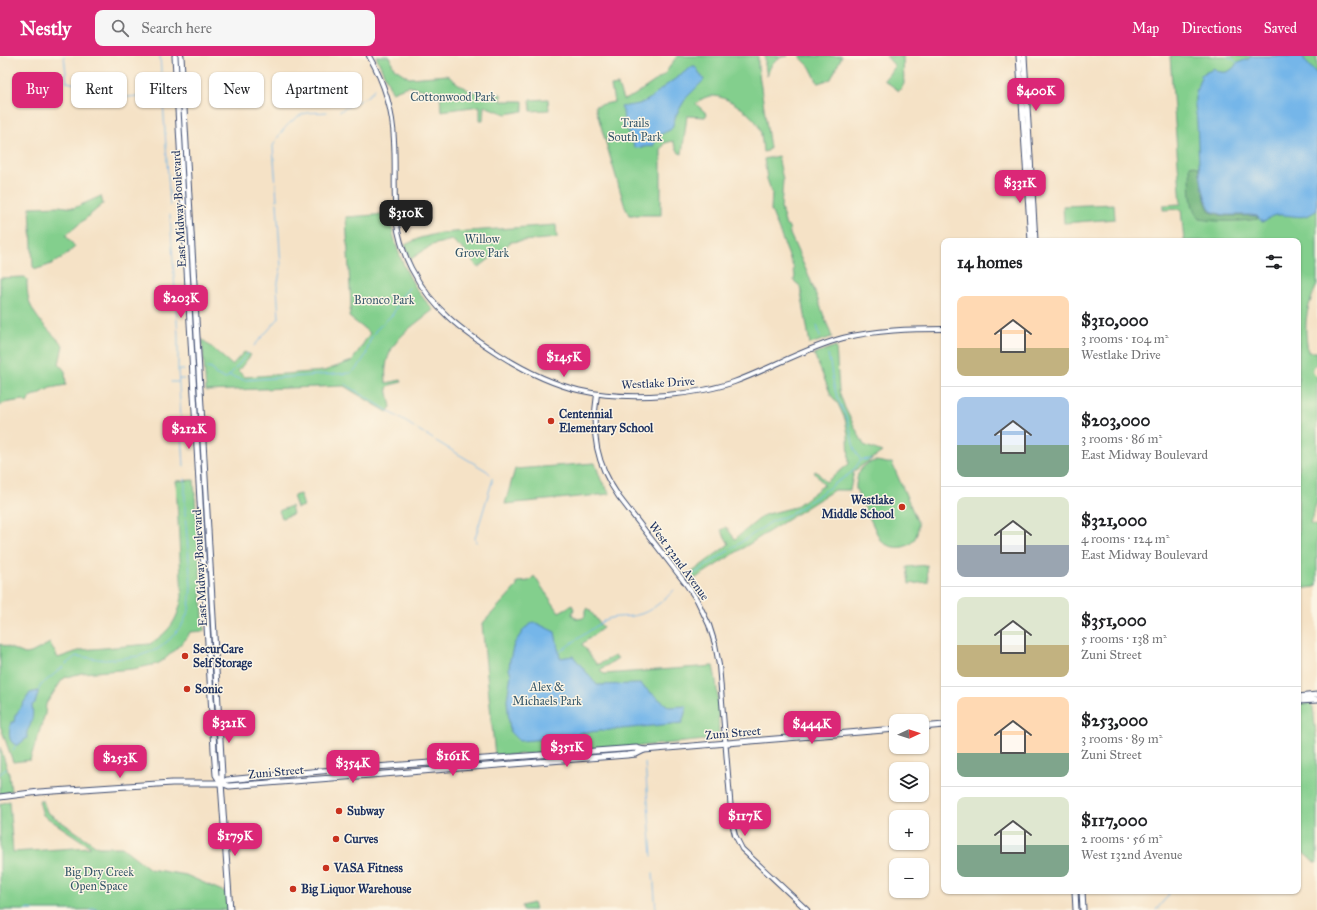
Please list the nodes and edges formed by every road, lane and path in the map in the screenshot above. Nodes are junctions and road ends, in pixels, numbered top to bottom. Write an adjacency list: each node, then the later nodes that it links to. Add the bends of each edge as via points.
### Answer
1 (175, 56): 18 (main road, East Midway Boulevard, via 213,736 216,775)
2 (181, 56): 18 (main road, East Midway Boulevard)
3 (369, 56): 9 (street, Westlake Drive, via 389,105 393,126 394,202 398,234 410,266 423,288 456,324 514,364 553,383)
4 (1019, 56): 6 (main road)
5 (1024, 56): 7 (main road)
6 (1031, 238)
7 (1035, 238)
8 (941, 329): 9 (street, Westlake Drive, via 893,330 841,339 736,381 700,391 640,397)
9 (597, 394): 17 (street, West 132nd Avenue, via 595,440 608,481 686,584 709,625 719,665)
10 (1301, 696): 11 (main road)
11 (1317, 696)
12 (1317, 700): 13 (main road)
13 (1301, 702)
14 (941, 725): 15 (main road)
15 (929, 726)
16 (889, 730): 17 (main road, Zuni Street)
17 (726, 743): 18 (main road, Zuni Street, via 320,771 227,780); 23 (street, West 132nd Avenue, via 732,823 738,843)
18 (221, 783): 19 (main road, Zuni Street, via 172,783); 22 (main road)
19 (0, 797)
20 (1075, 894): 24 (main road)
21 (1082, 894): 25 (main road)
22 (230, 910)
23 (807, 910)
24 (1076, 910)
25 (1083, 910)

